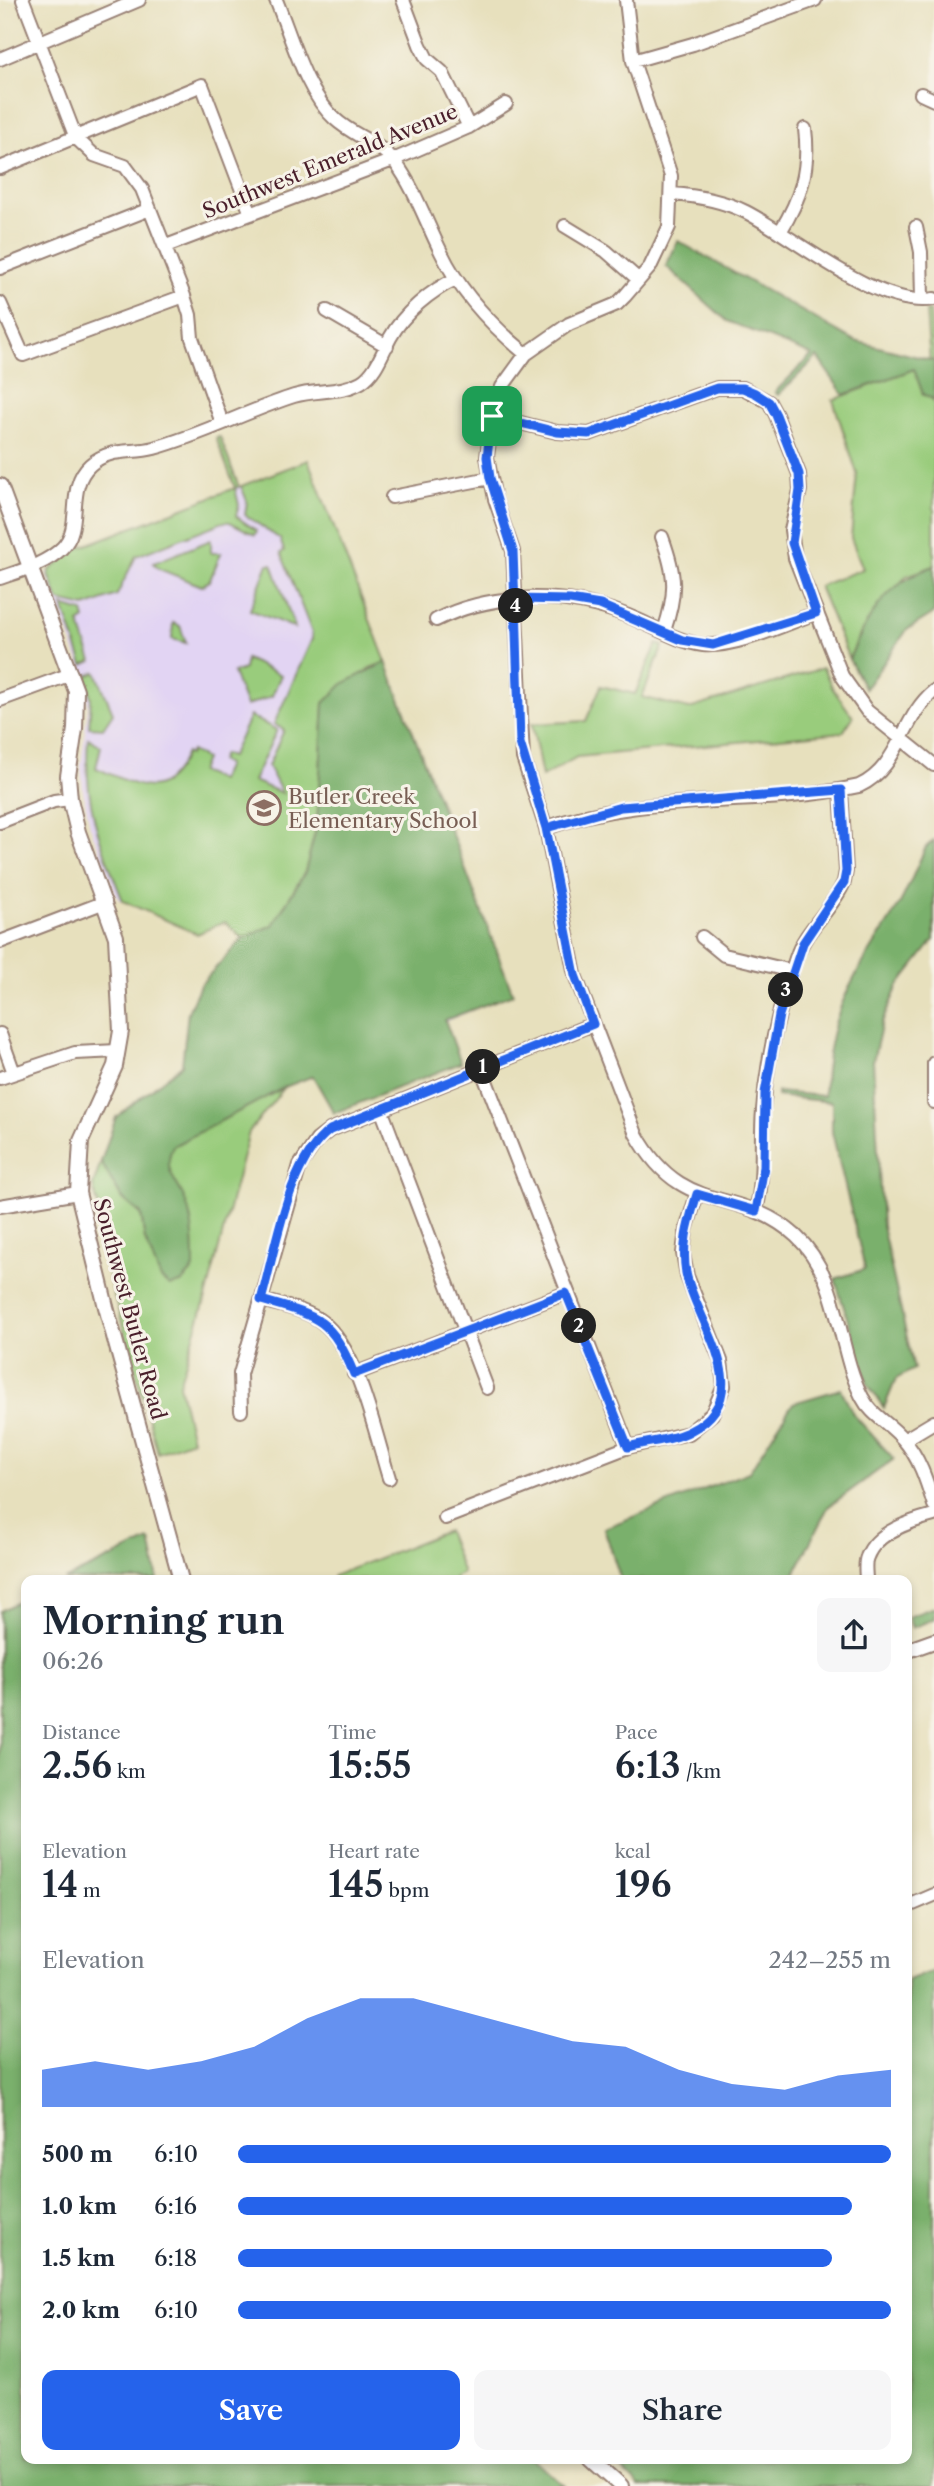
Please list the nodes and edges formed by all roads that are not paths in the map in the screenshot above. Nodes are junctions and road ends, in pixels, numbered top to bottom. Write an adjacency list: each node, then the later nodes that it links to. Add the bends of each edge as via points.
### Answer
1 (23, 0): 9 (street)
2 (139, 0): 9 (street)
3 (276, 0): 18 (street, via 325,110)
4 (403, 0): 15 (street, via 427,59 442,72)
5 (626, 0): 11 (street)
6 (773, 0): 8 (street)
7 (815, 0): 8 (street)
8 (778, 14): 11 (street)
9 (39, 43): 10 (street); 17 (street)
10 (0, 59)
11 (633, 61): 20 (street, via 666,153)
12 (921, 94): 13 (street)
13 (934, 100)
14 (506, 104): 15 (street, Southwest Emerald Avenue)
15 (470, 127): 18 (street, Southwest Emerald Avenue)
16 (805, 129): 25 (street, via 805,183)
17 (76, 138): 19 (street); 21 (street, via 94,155 125,166); 22 (street, via 202,85)
18 (393, 160): 22 (street, Southwest Emerald Avenue); 28 (street)
19 (0, 168)
20 (672, 194): 25 (street, via 719,201); 29 (street, via 667,233)
21 (150, 209): 26 (street); 27 (street)
22 (251, 214): 26 (street, Southwest Emerald Avenue)
23 (565, 226): 29 (street, via 606,251)
24 (916, 227): 31 (street)
25 (780, 232): 31 (street, via 879,291)
26 (166, 246): 30 (street)
27 (0, 268)
28 (456, 279): 34 (street, via 428,295 398,326); 35 (street, via 490,321)
29 (639, 280): 35 (street, via 617,304 569,324)
30 (184, 296): 32 (street, via 23,355); 37 (street, via 192,338)
31 (928, 299)
32 (0, 303)
33 (327, 311): 34 (street)
34 (387, 346): 37 (street, via 363,381 343,389 297,395)
35 (526, 354): 36 (street, via 502,387)
36 (492, 416): 38 (street, via 487,457); 45 (street, via 557,432 589,434 729,386 755,393 769,402 799,474 792,543)
37 (222, 423): 42 (street, via 152,449 108,454 90,465 75,490 72,531 64,547)
38 (490, 478): 40 (street); 44 (street, via 513,551)
39 (0, 486): 42 (main road, Southwest Butler Road)
40 (392, 498)
41 (662, 537): 47 (street, via 675,580 674,603)
42 (31, 566): 43 (street); 48 (main road, Southwest Butler Road)
43 (0, 578)
44 (516, 599): 46 (street, via 477,602); 47 (street, via 600,605); 56 (street, via 520,743)
45 (816, 613): 47 (street, via 713,645 682,640); 51 (street, via 853,696)
46 (436, 620)
47 (664, 631)
48 (71, 674): 50 (street); 54 (main road, Southwest Butler Road, via 78,703 68,776)
49 (934, 691): 51 (street)
50 (0, 700)
51 (901, 739): 52 (street); 53 (street, via 882,771 859,786)
52 (934, 765)
53 (841, 790): 56 (street, via 621,807); 60 (street, via 844,882 809,931)
54 (70, 799): 55 (street); 57 (main road, Southwest Butler Road)
55 (0, 822)
56 (546, 828): 61 (street, via 572,962)
57 (105, 902): 59 (street); 63 (main road, Southwest Butler Road, via 119,954)
58 (702, 937): 60 (street, via 724,954)
59 (0, 942)
60 (792, 971): 74 (street, via 766,1081 764,1167)
61 (593, 1024): 65 (street); 72 (street, via 648,1156)
62 (0, 1034): 66 (street)
63 (118, 1051): 66 (street, via 75,1053); 71 (main road, Southwest Butler Road, via 81,1141)
64 (934, 1063): 68 (street)
65 (481, 1068): 70 (street); 75 (street)
66 (14, 1073): 67 (street)
67 (0, 1078)
68 (933, 1086): 69 (street)
69 (934, 1102)
70 (381, 1109): 76 (street, via 330,1130 307,1152); 77 (street)
71 (78, 1193): 73 (street); 88 (main road, Southwest Butler Road)
72 (697, 1194): 74 (street); 83 (street, via 683,1253 687,1276 721,1361 723,1385 712,1414 689,1433)
73 (0, 1206)
74 (756, 1211): 82 (street, via 780,1223 814,1256 829,1288 862,1398)
75 (566, 1293): 77 (street); 83 (street)
76 (261, 1300): 78 (street, via 323,1322 337,1337); 80 (street, via 240,1374)
77 (466, 1332): 78 (street); 79 (street)
78 (354, 1374): 84 (street, via 380,1438)
79 (487, 1388)
80 (241, 1411)
81 (934, 1422): 82 (street)
82 (904, 1440): 85 (street, via 924,1474)
83 (628, 1447): 87 (street)
84 (389, 1478)
85 (934, 1505)
86 (934, 1515): 89 (street, via 903,1525 881,1539 866,1557)
87 (445, 1518)
88 (180, 1575)
89 (866, 1575)
90 (934, 1640): 91 (main road)
91 (912, 1649)
92 (934, 1895): 93 (street)
93 (912, 1904)
94 (597, 2464): 95 (main road)
95 (621, 2486)

